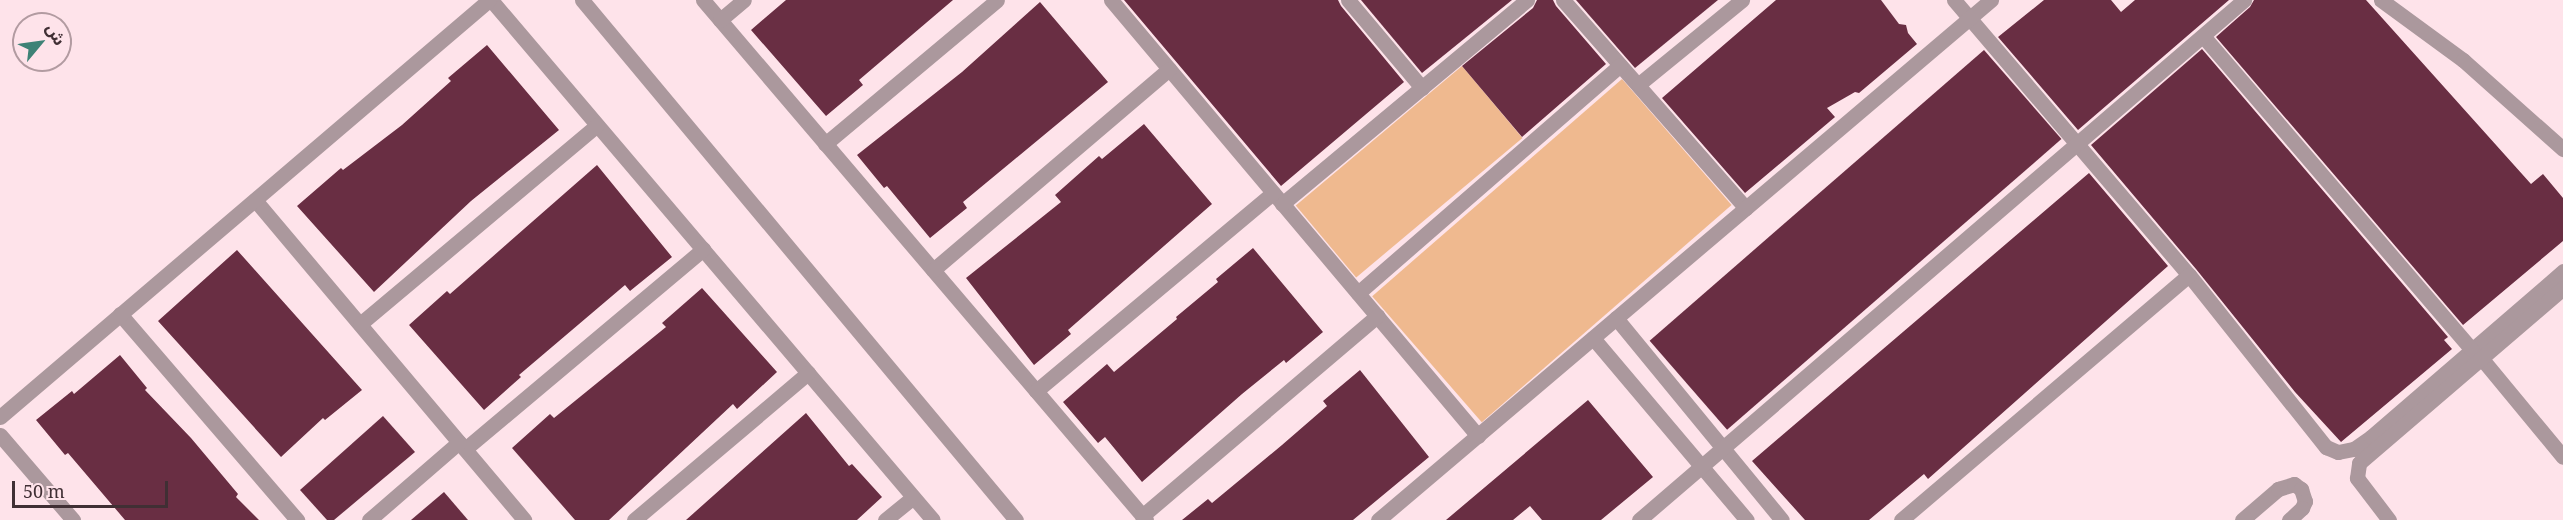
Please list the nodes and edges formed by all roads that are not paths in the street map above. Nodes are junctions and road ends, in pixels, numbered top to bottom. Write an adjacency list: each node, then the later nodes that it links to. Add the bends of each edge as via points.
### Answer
1 (490, 0): 22 (street); 27 (street)
2 (582, 0): 59 (street)
3 (703, 0): 16 (street)
4 (744, 0): 16 (street)
5 (997, 0): 23 (street)
6 (1111, 0): 19 (street)
7 (1348, 0): 21 (street)
8 (1527, 0): 21 (street)
9 (1563, 0): 18 (street)
10 (1742, 0): 20 (street)
11 (1954, 0): 15 (street)
12 (1991, 0): 15 (street)
13 (2244, 0): 17 (street)
14 (2381, 0): 25 (street, via 2463,60)
15 (1970, 18): 24 (street); 28 (street)
16 (720, 20): 23 (street)
17 (2202, 36): 24 (street); 40 (street)
18 (1620, 65): 20 (street); 34 (street)
19 (1169, 69): 26 (street); 30 (street)
20 (1640, 84): 28 (street)
21 (1422, 88): 26 (street)
22 (597, 125): 29 (street); 38 (street)
23 (825, 144): 30 (street)
24 (2077, 144): 32 (street); 47 (street)
25 (2563, 149)
26 (1278, 198): 34 (street); 42 (street)
27 (255, 200): 35 (street); 38 (street)
28 (1746, 208): 37 (street)
29 (703, 249): 41 (street); 46 (street)
30 (933, 270): 42 (street)
31 (2563, 271): 40 (street)
32 (2189, 275): 40 (street, via 2316,437 2338,452 2354,449); 64 (street)
33 (2563, 288): 40 (street)
34 (1358, 293): 36 (street)
35 (120, 314): 43 (street); 53 (street)
36 (1377, 316): 45 (street); 51 (street)
37 (1616, 318): 39 (street); 47 (street)
38 (360, 324): 46 (street)
39 (1593, 338): 45 (street); 49 (street)
40 (2477, 354): 48 (street); 67 (street, via 2359,463 2357,478)
41 (808, 373): 50 (street); 56 (street)
42 (1036, 391): 51 (street)
43 (0, 417)
44 (0, 435): 52 (street)
45 (1478, 436): 60 (street)
46 (462, 446): 54 (street); 55 (street)
47 (1723, 448): 49 (street); 63 (street)
48 (2563, 456)
49 (1702, 467): 61 (street); 62 (street)
50 (913, 496): 57 (street); 58 (street)
51 (1144, 518)
52 (73, 520)
53 (297, 520)
54 (369, 520)
55 (524, 520)
56 (634, 520)
57 (885, 520)
58 (933, 520)
59 (1016, 520)
60 (1378, 520)
61 (1639, 520)
62 (1747, 520)
63 (1782, 520)
64 (1901, 520)
65 (2242, 520): 66 (street, via 2278,489 2294,484 2301,489 2305,501)
66 (2289, 520)
67 (2389, 520)

